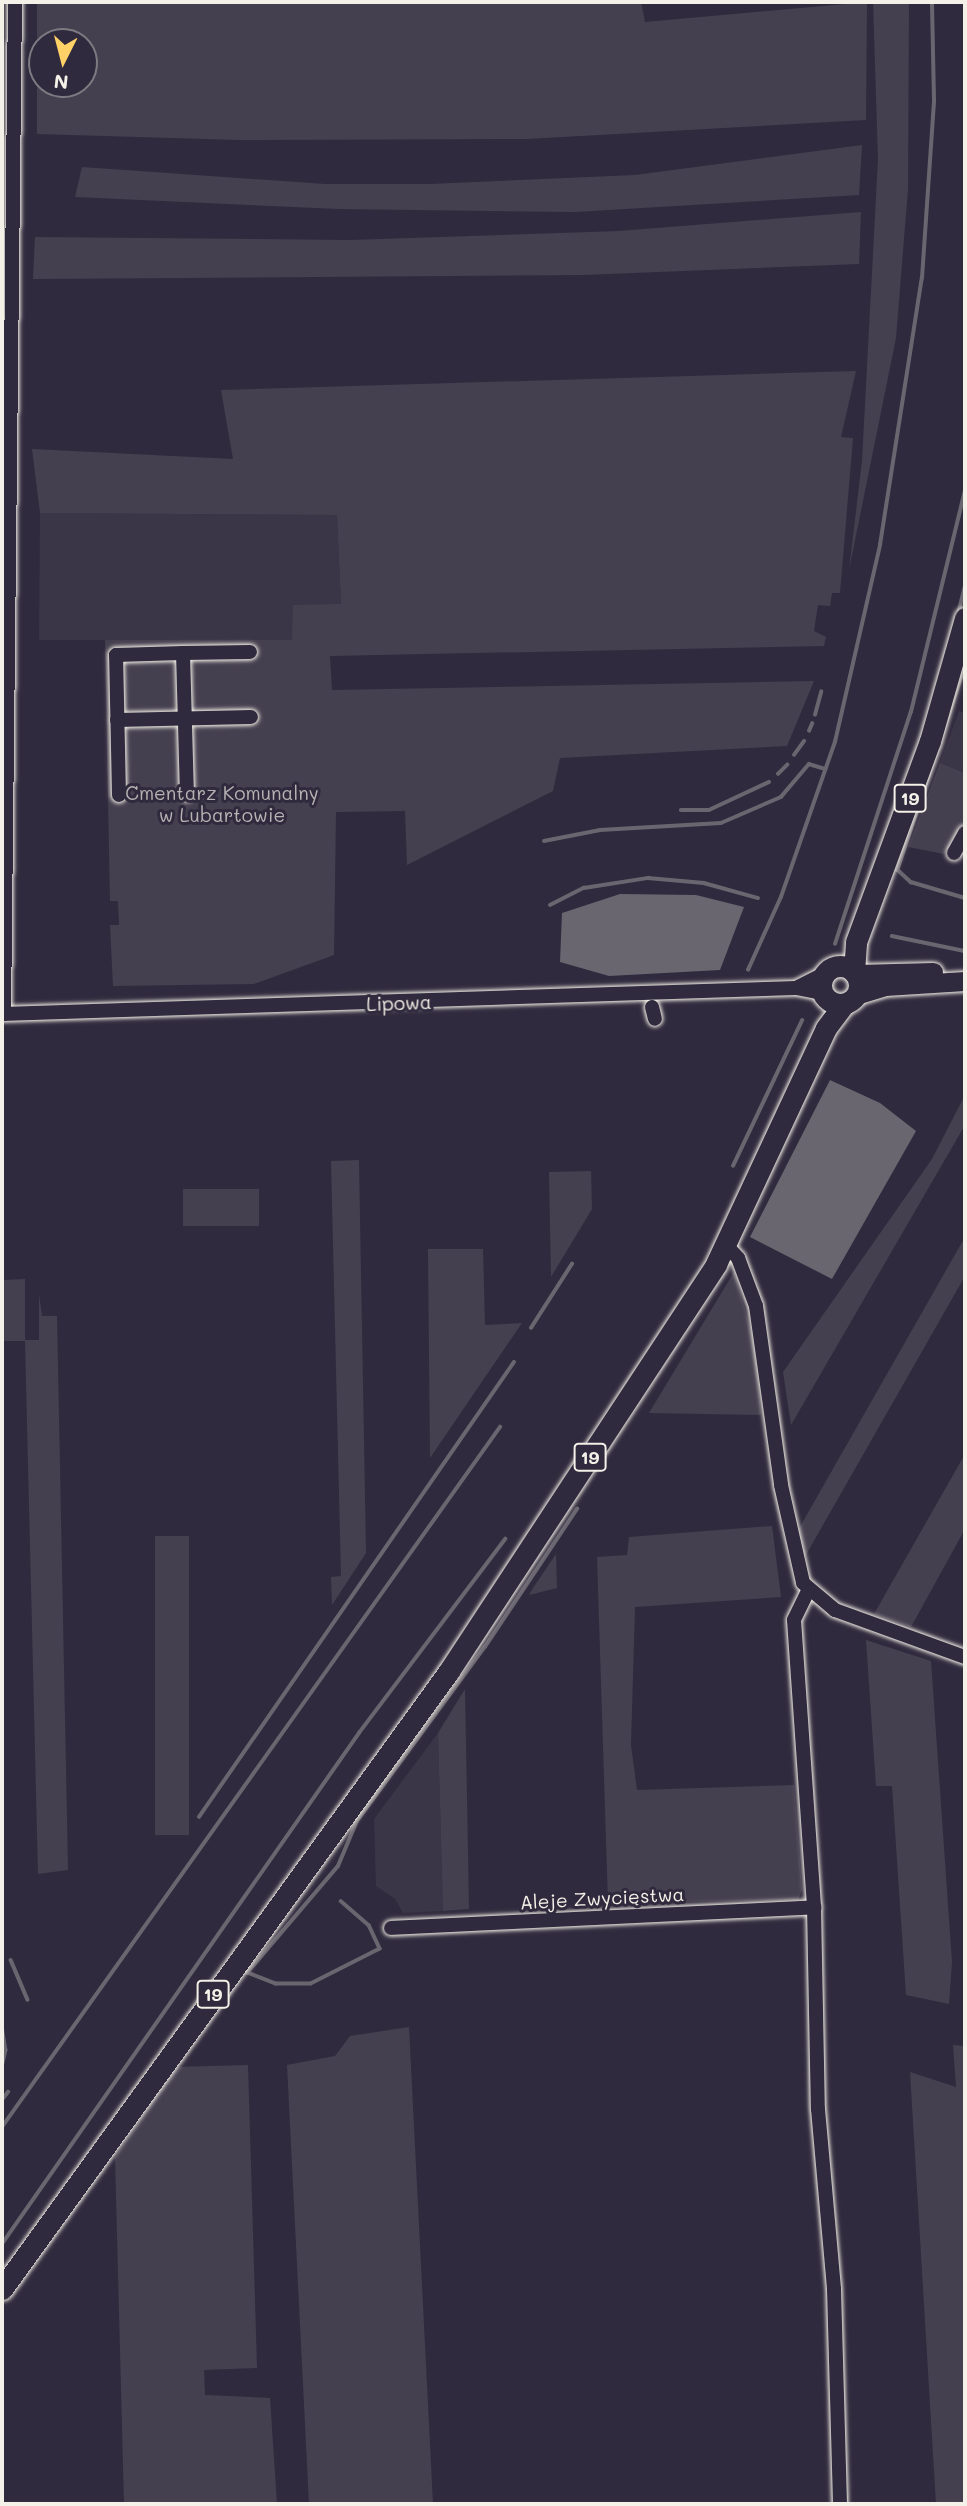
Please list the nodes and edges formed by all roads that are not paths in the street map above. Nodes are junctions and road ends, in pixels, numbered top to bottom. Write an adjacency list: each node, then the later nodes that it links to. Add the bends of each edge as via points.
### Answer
1 (15, 2): 2 (street)
2 (6, 424): 17 (street)
3 (965, 618): 6 (highway, 19)
4 (250, 652): 5 (street)
5 (183, 653): 8 (street); 9 (street, via 116,655)
6 (961, 653): 16 (highway, 19)
7 (251, 717): 8 (street)
8 (184, 718): 9 (street); 10 (street)
9 (117, 720): 11 (street)
10 (187, 794)
11 (119, 795)
12 (965, 833): 13 (street)
13 (954, 853)
14 (965, 972): 16 (main road, Lipowa)
15 (965, 981): 16 (main road, Lipowa)
16 (841, 985): 17 (street, Lipowa); 18 (highway, 19, via 826,1028)
17 (3, 1014)
18 (726, 1245): 19 (street, via 738,1258 756,1306 781,1485 796,1565); 23 (highway, 19, via 449,1671)
19 (808, 1591): 20 (street, via 835,1610); 21 (street, via 794,1620)
20 (965, 1657)
21 (814, 1907): 22 (street, Aleje Zwycięstwa); 24 (street, via 818,2109 834,2289)
22 (391, 1928)
23 (2, 2289)
24 (840, 2504)

